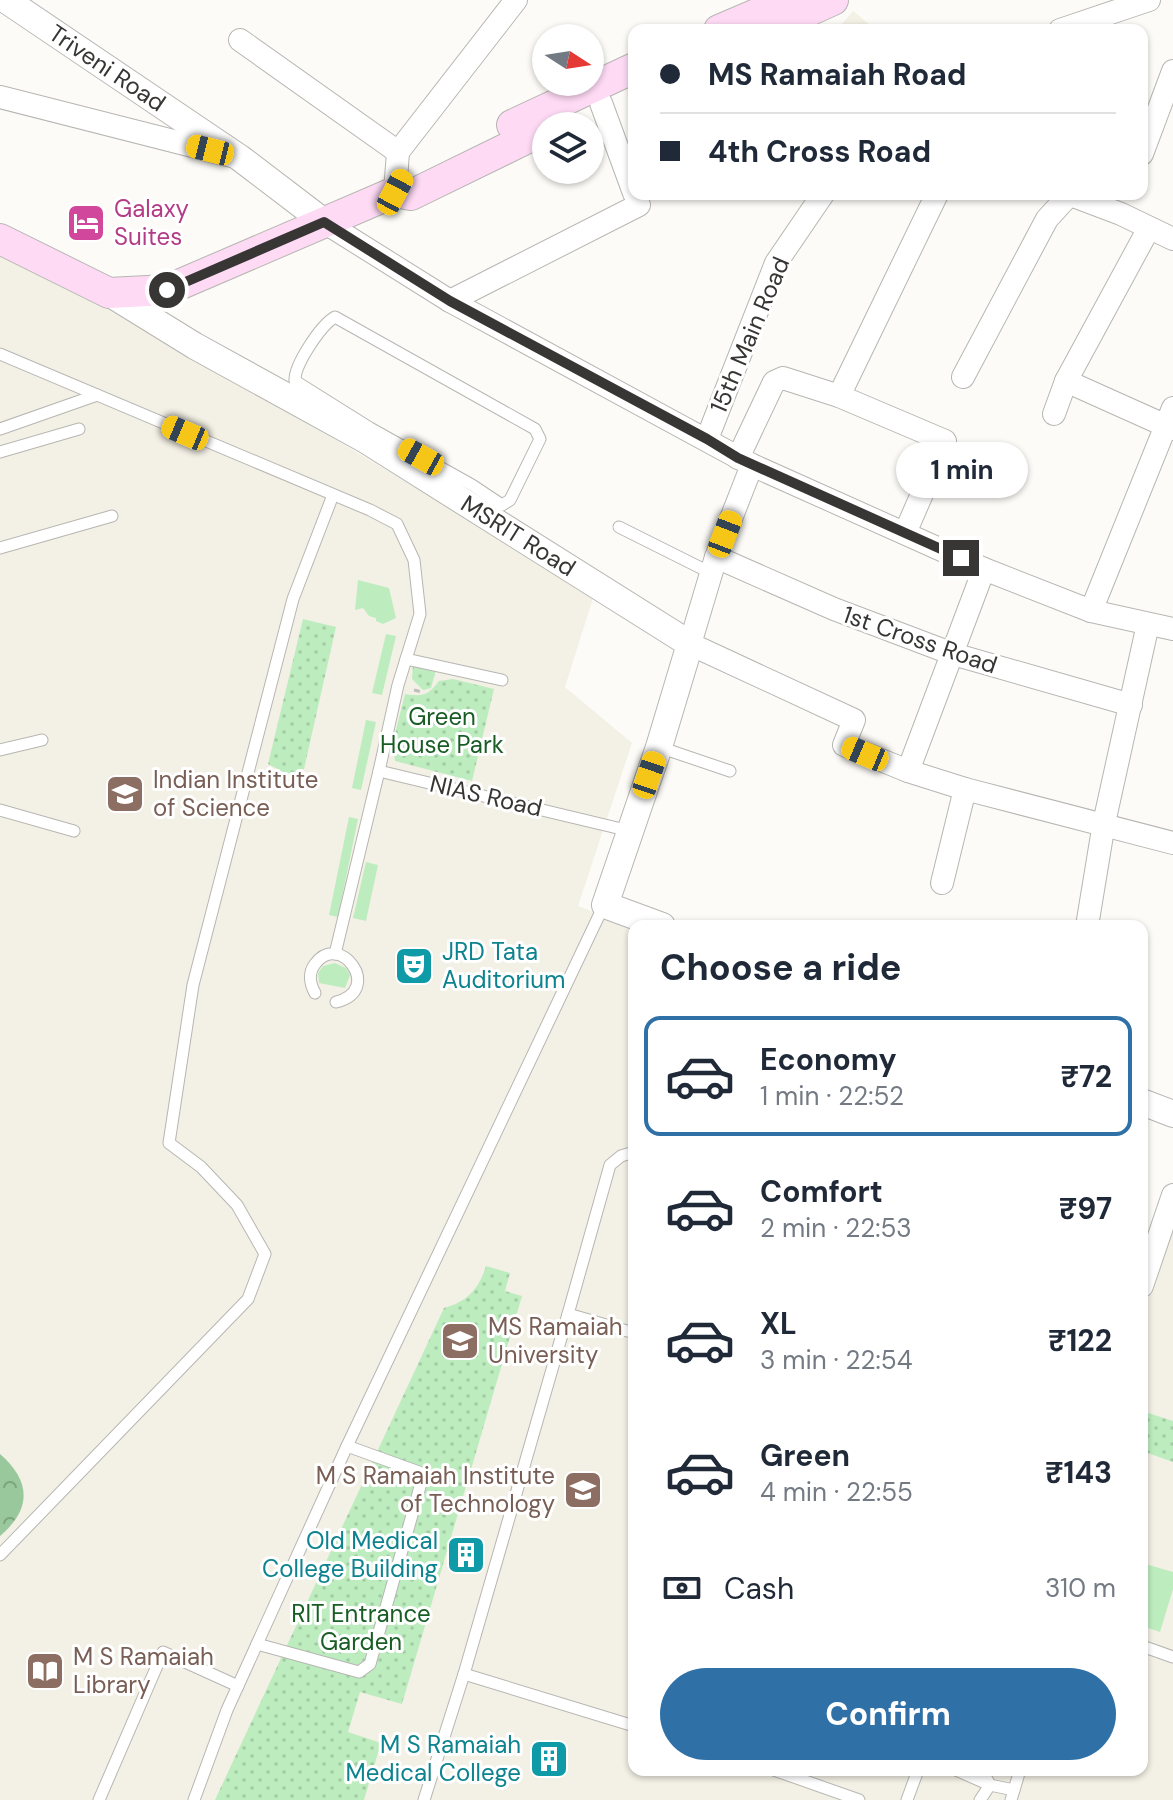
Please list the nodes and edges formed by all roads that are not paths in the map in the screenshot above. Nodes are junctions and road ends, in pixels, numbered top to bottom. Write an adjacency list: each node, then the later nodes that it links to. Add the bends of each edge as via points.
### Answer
1 (6, 0): 20 (street, Triveni Road)
2 (516, 0): 19 (street)
3 (833, 0): 6 (main road)
4 (1149, 0): 5 (street)
5 (1120, 9): 8 (street); 9 (street)
6 (780, 15): 7 (main road)
7 (743, 24)
8 (1077, 24)
9 (1111, 24)
10 (240, 40): 19 (street)
11 (628, 71): 22 (main road, via 404,175)
12 (1173, 71): 18 (street)
13 (628, 92): 15 (main road)
14 (0, 97): 20 (street)
15 (601, 103): 16 (main road); 21 (street)
16 (582, 112)
17 (532, 136): 22 (main road, via 411,195)
18 (1148, 138)
19 (398, 152): 22 (street)
20 (240, 158): 29 (street, Triveni Road)
21 (628, 177)
22 (395, 192): 29 (main road)
23 (637, 200): 35 (street, via 639,205)
24 (819, 200): 47 (street, 15th Main Road, via 776,263)
25 (934, 200): 41 (street)
26 (1064, 200): 38 (street, via 1047,219)
27 (1102, 200): 28 (street)
28 (1124, 204): 30 (street)
29 (324, 222): 33 (main road); 35 (street)
30 (1149, 228): 32 (street); 39 (street)
31 (0, 239): 34 (main road)
32 (1173, 239)
33 (167, 290): 34 (main road); 36 (street)
34 (109, 293): 36 (street, MSRIT Road)
35 (450, 301): 47 (street)
36 (179, 336): 46 (street, MSRIT Road)
37 (0, 354): 40 (lane)
38 (963, 377)
39 (1066, 381): 42 (street); 43 (street)
40 (97, 395): 44 (lane); 50 (lane)
41 (839, 396): 49 (street, via 783,378 774,382); 53 (street, via 945,441)
42 (1054, 414)
43 (1171, 421): 57 (street)
44 (0, 429)
45 (79, 429): 48 (lane)
46 (367, 434): 46 (lane, via 295,381 298,364 335,317 535,429 540,439 510,500 502,505); 60 (street, MSRIT Road)
47 (707, 439): 49 (street)
48 (0, 452)
49 (745, 462): 53 (street); 55 (street)
50 (333, 495): 62 (lane, via 397,524 414,560 420,614); 92 (lane, via 293,599 193,985 169,1143 237,1205 265,1254 248,1299)
51 (112, 516): 54 (lane)
52 (619, 527): 55 (lane)
53 (905, 533): 56 (street)
54 (0, 548)
55 (714, 565): 60 (street); 61 (street, 1st Cross Road)
56 (984, 569): 57 (street); 61 (street)
57 (1091, 611): 58 (street)
58 (1148, 624): 59 (street); 64 (street)
59 (1173, 629)
60 (690, 644): 66 (street); 70 (street, via 854,720 844,745)
61 (953, 654): 64 (street, 1st Cross Road); 70 (street)
62 (406, 659): 63 (lane); 68 (lane)
63 (502, 680)
64 (1131, 705): 73 (street)
65 (42, 740): 67 (lane)
66 (659, 747): 69 (lane); 75 (street)
67 (0, 750)
68 (379, 771): 75 (lane, NIAS Road); 81 (lane)
69 (730, 771)
70 (908, 771): 71 (street)
71 (965, 789): 73 (street); 77 (street)
72 (0, 810): 74 (lane)
73 (1104, 823): 76 (street); 80 (street)
74 (74, 831)
75 (630, 831): 78 (street)
76 (1173, 843)
77 (942, 883)
78 (605, 905): 79 (street); 91 (lane)
79 (646, 920)
80 (1088, 920)
81 (335, 954): 82 (lane, via 320,958 311,971); 83 (lane, via 355,966 358,982 350,995)
82 (315, 993)
83 (336, 1002)
84 (1148, 1104): 85 (street)
85 (1173, 1114)
86 (628, 1154): 89 (lane, via 610,1165)
87 (1173, 1195): 88 (street)
88 (1148, 1268)
89 (568, 1314): 90 (lane); 96 (lane)
90 (627, 1331)
91 (347, 1446): 93 (lane); 93 (lane, via 423,1476 370,1664 359,1672)
92 (0, 1555)
93 (257, 1644): 97 (lane)
94 (1148, 1648): 95 (lane)
95 (1173, 1657)
96 (464, 1674): 98 (lane); 107 (lane)
97 (238, 1686): 105 (lane, via 163,1652); 106 (lane)
98 (628, 1724)
99 (791, 1776): 108 (lane)
100 (916, 1776): 109 (lane)
101 (970, 1776): 103 (lane)
102 (985, 1776): 103 (lane)
103 (990, 1785): 104 (lane); 110 (lane)
104 (1013, 1795)
105 (99, 1800)
106 (194, 1800)
107 (424, 1800)
108 (859, 1800)
109 (907, 1800)
110 (980, 1800)

